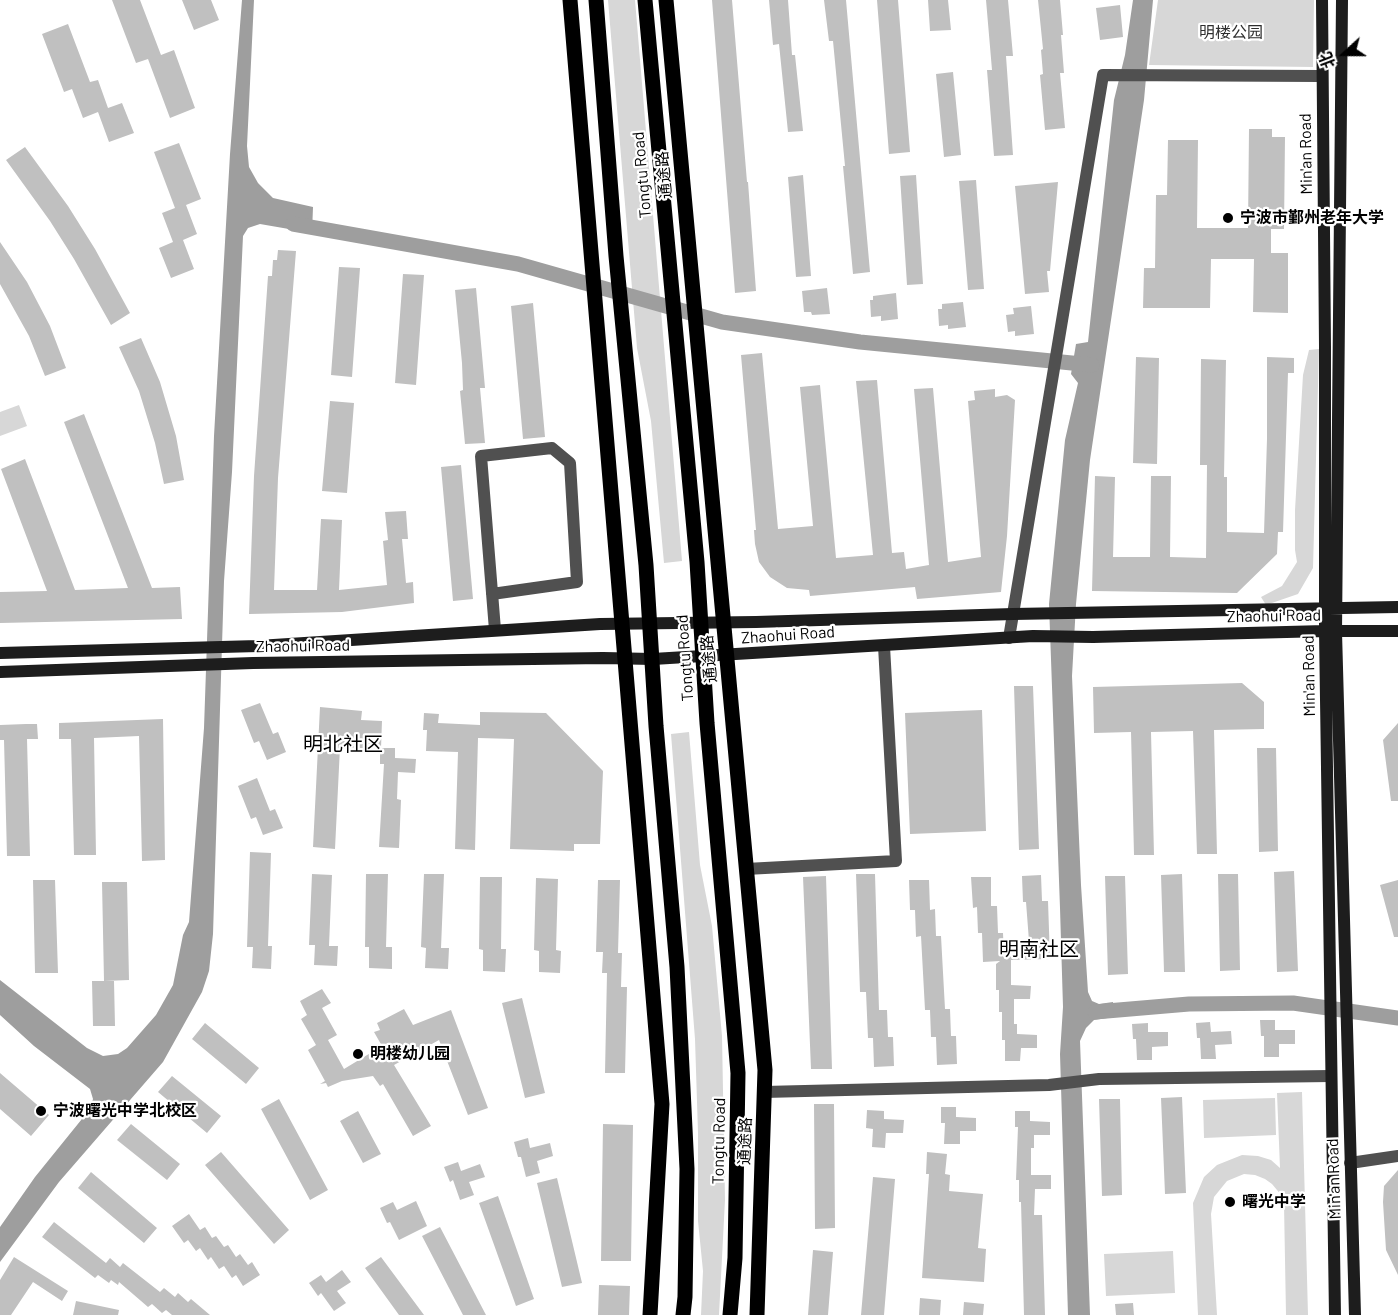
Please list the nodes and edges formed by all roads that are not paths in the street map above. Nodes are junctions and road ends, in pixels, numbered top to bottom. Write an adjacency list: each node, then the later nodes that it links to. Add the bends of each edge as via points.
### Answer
1 (570, 0): 14 (main road)
2 (596, 0): 15 (main road, Tongtu Road)
3 (645, 0): 12 (main road, Tongtu Road)
4 (666, 0): 13 (main road, 通途路)
5 (1322, 0): 7 (main road, Min'an Road)
6 (1342, 0): 10 (main road, Min'an Road)
7 (1321, 76): 10 (main road, Min'an Road); 11 (street, via 1104,75)
8 (492, 594): 8 (street, via 481,456 552,448 570,463 577,582); 16 (street)
9 (1398, 607): 10 (main road, Zhaohui Road)
10 (1330, 608): 11 (main road, Zhaohui Road); 17 (main road, Min'an Road)
11 (1013, 614): 13 (main road, Zhaohui Road); 19 (street)
12 (700, 622): 13 (main road, Zhaohui Road); 15 (main road, Zhaohui Road); 23 (main road, Tongtu Road)
13 (724, 622): 22 (main road, 通途路)
14 (622, 623): 15 (main road, Zhaohui Road); 16 (main road, Zhaohui Road); 24 (main road)
15 (650, 623): 25 (main road, Tongtu Road)
16 (495, 630): 21 (main road, Zhaohui Road, via 258,646)
17 (1330, 631): 18 (main road, Zhaohui Road); 19 (main road, Zhaohui Road); 28 (main road, Min'an Road); 31 (main road, Min'an Road)
18 (1398, 631)
19 (1009, 638): 20 (main road, Zhaohui Road)
20 (884, 646): 22 (main road, Zhaohui Road); 27 (street, via 896,861)
21 (0, 653)
22 (727, 656): 23 (main road, Zhaohui Road); 27 (main road, 通途路)
23 (703, 657): 25 (main road, Zhaohui Road); 34 (main road, Tongtu Road, via 738,1073 735,1258)
24 (625, 658): 25 (main road, Zhaohui Road); 26 (main road, Zhaohui Road, via 253,663); 32 (main road, via 662,1104)
25 (653, 659): 33 (main road, Tongtu Road, via 677,967 687,1169)
26 (0, 672)
27 (747, 869): 29 (main road, 通途路)
28 (1330, 1076): 29 (street, via 1099,1079 1049,1085); 36 (main road, Min'an Road)
29 (764, 1092): 35 (main road, 通途路)
30 (1398, 1156): 31 (street)
31 (1350, 1163): 37 (main road, Min'an Road)
32 (650, 1315)
33 (683, 1315)
34 (730, 1315)
35 (757, 1315)
36 (1335, 1315)
37 (1355, 1315)

